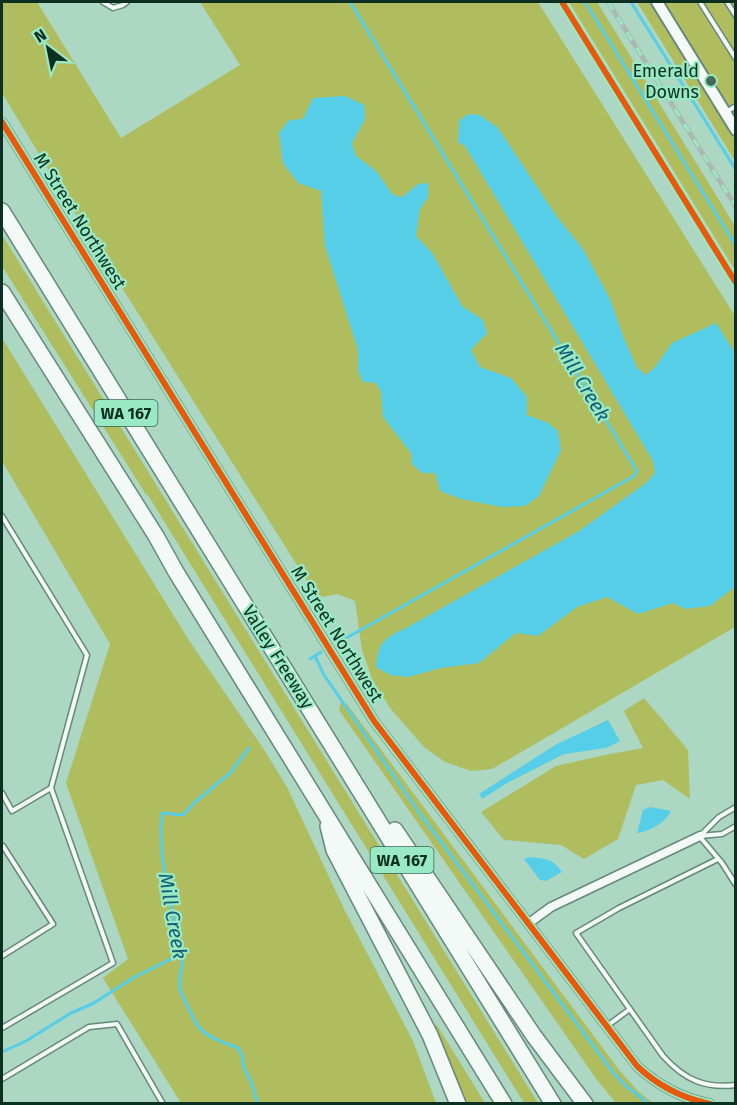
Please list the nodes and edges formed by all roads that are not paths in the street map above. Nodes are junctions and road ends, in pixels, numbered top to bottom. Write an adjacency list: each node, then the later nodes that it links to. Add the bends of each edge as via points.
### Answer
1 (103, 2): 2 (lane, via 113,8)
2 (127, 2)
3 (657, 2): 9 (street)
4 (700, 2): 7 (lane)
5 (728, 2): 6 (lane)
6 (735, 16)
7 (735, 59)
8 (735, 106): 9 (lane)
9 (725, 113): 11 (street)
10 (2, 123): 25 (street, M Street Northwest, via 374,721)
11 (735, 130)
12 (2, 211): 15 (highway, Valley Freeway / WA 167)
13 (2, 292): 19 (highway, WA 167)
14 (2, 516): 16 (lane, via 87,656)
15 (252, 615): 35 (highway, Valley Freeway / WA 167); 36 (highway, via 534,1036)
16 (51, 788): 17 (lane, via 12,811); 29 (lane, via 113,963)
17 (2, 793)
18 (735, 807): 21 (lane)
19 (324, 812): 33 (highway, via 334,850 430,1035); 34 (highway, WA 167)
20 (735, 826): 21 (lane, via 722,834)
21 (700, 836): 23 (lane); 25 (street, via 551,907)
22 (2, 847): 26 (lane, via 53,924)
23 (718, 859): 24 (lane); 27 (lane, via 576,933)
24 (735, 885)
25 (529, 923): 28 (street, M Street Northwest)
26 (2, 956)
27 (630, 1009): 28 (lane); 31 (lane, via 674,1067 705,1085)
28 (606, 1026): 37 (street, M Street Northwest, via 637,1066 655,1082)
29 (2, 1028)
30 (2, 1079): 32 (lane, via 89,1027 117,1024)
31 (735, 1085)
32 (163, 1104)
33 (458, 1104)
34 (504, 1104)
35 (553, 1104)
36 (585, 1104)
37 (710, 1104)

